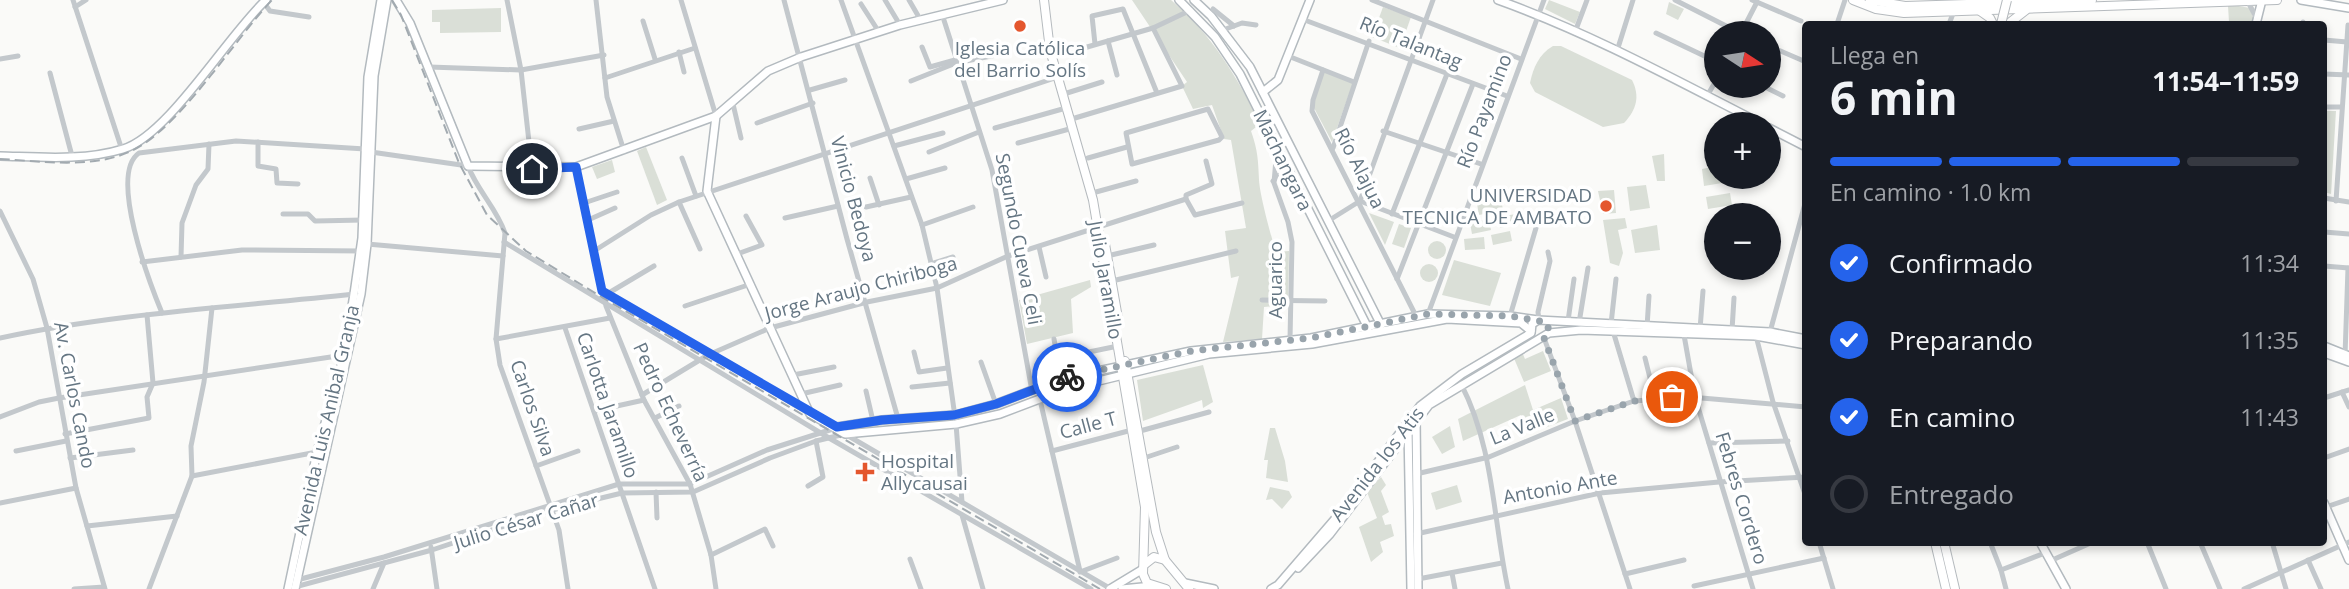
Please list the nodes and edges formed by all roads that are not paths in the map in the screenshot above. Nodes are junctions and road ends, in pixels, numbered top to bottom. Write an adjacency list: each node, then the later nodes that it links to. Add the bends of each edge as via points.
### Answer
1 (86, 0): 35 (street)
2 (381, 0): 152 (street, Avenida Luis Anibal Granja, via 368,76)
3 (387, 0): 152 (street, Avenida Luis Anibal Granja)
4 (396, 0): 95 (street)
5 (507, 0): 96 (street)
6 (597, 0): 83 (street)
7 (681, 0): 79 (street)
8 (784, 0): 88 (street, Vinicio Bedoya)
9 (841, 0): 72 (street)
10 (885, 0): 61 (street)
11 (909, 0): 48 (street)
12 (1003, 0): 45 (street)
13 (1046, 0): 85 (main road, Julio Jaramillo); 104 (main road, Julio Jaramillo)
14 (1180, 0): 43 (street, Machangara)
15 (1194, 0): 37 (street, Machangara)
16 (1310, 0): 49 (street)
17 (1372, 0): 51 (street)
18 (1433, 0): 51 (street)
19 (1498, 0): 46 (street)
20 (1544, 0): 46 (street, Río Payamino)
21 (1587, 0): 68 (street)
22 (1633, 0): 80 (street)
23 (1675, 0): 52 (street)
24 (1835, 0): 32 (street)
25 (1853, 0): 44 (main road, via 1887,11)
26 (1870, 0): 40 (main road, via 1905,6)
27 (2092, 0): 39 (main road)
28 (2277, 0): 34 (main road)
29 (2301, 0): 41 (street)
30 (265, 1): 47 (street, via 271,11); 143 (street, via 177,106)
31 (1755, 1): 53 (street); 54 (street)
32 (1844, 1): 55 (street)
33 (2248, 1): 34 (main road); 39 (main road); 59 (street)
34 (2264, 1): 60 (street)
35 (74, 3): 150 (street)
36 (861, 4): 67 (street)
37 (1205, 4): 66 (street, Machangara)
38 (2004, 4): 39 (main road); 40 (main road)
39 (2024, 4): 58 (main road)
40 (1982, 5): 44 (main road); 57 (main road)
41 (2349, 8)
42 (1213, 9): 64 (street)
43 (1191, 10): 65 (street); 147 (street, Machangara, via 1226,50)
44 (1954, 11): 56 (street)
45 (942, 14): 48 (street); 94 (street, Segundo Cueva Celi)
46 (1538, 14): 68 (street); 90 (street, Río Payamino)
47 (309, 17)
48 (919, 19): 61 (street)
49 (1303, 19): 74 (street, Río Talantag); 86 (street)
50 (643, 20): 91 (street)
51 (1424, 21): 90 (street); 92 (street)
52 (1717, 21)
53 (1746, 21)
54 (1801, 21)
55 (1839, 21)
56 (1950, 21)
57 (1991, 21)
58 (2008, 21)
59 (2258, 21)
60 (2259, 21)
61 (900, 25): 67 (street)
62 (1256, 25): 64 (street)
63 (2348, 25): 75 (street)
64 (1234, 26): 66 (street)
65 (1153, 28): 70 (street); 114 (street, via 1183,83)
66 (1223, 30): 112 (street, Machangara)
67 (879, 32): 72 (street)
68 (1575, 32): 80 (street)
69 (1656, 33): 87 (street)
70 (1132, 34): 73 (street); 76 (street, via 1123,9 1096,14 1090,21); 114 (street)
71 (2327, 40): 75 (street)
72 (855, 41): 88 (street); 132 (street)
73 (1108, 41): 76 (street); 102 (street)
74 (1369, 41): 92 (street, Río Talantag); 109 (street)
75 (2347, 42): 103 (street)
76 (1095, 44): 85 (street)
77 (1008, 46): 94 (street, via 1006,53)
78 (922, 47): 94 (street, via 930,67)
79 (695, 48): 81 (street); 125 (street)
80 (1617, 51): 115 (street)
81 (679, 52): 91 (street); 98 (street)
82 (1782, 52): 93 (street)
83 (604, 55): 96 (street); 105 (street)
84 (18, 56): 89 (street)
85 (1056, 56): 104 (main road, Julio Jaramillo)
86 (1288, 56): 97 (street); 112 (street, via 1278,80)
87 (1704, 56)
88 (801, 57): 111 (street, Vinicio Bedoya); 119 (street, via 768,71)
89 (0, 59)
90 (1521, 59): 116 (street, Río Payamino)
91 (655, 60): 105 (street)
92 (1410, 60): 100 (street, Río Talantag); 133 (street)
93 (1802, 60)
94 (956, 61): 107 (street); 120 (street, Segundo Cueva Celi)
95 (429, 67): 96 (street); 163 (street)
96 (521, 70): 166 (street)
97 (1323, 70): 109 (street); 149 (street, Río Alajua, via 1311,106)
98 (684, 72)
99 (50, 73): 158 (street)
100 (1447, 74): 110 (street, Río Talantag); 141 (street)
101 (2327, 74): 103 (street)
102 (1116, 75)
103 (2346, 75): 122 (street)
104 (1059, 77): 113 (main road, Julio Jaramillo); 120 (street); 123 (main road, Julio Jaramillo)
105 (605, 78): 127 (street)
106 (845, 80): 111 (street)
107 (911, 80)
108 (1102, 82): 113 (street)
109 (1354, 82): 149 (street)
110 (1473, 84): 116 (street, Río Talantag); 154 (street)
111 (810, 90): 118 (street, Vinicio Bedoya)
112 (1263, 92): 199 (street, Machangara)
113 (1067, 93): 126 (main road, Julio Jaramillo)
114 (1157, 93): 126 (street)
115 (1704, 94)
116 (1507, 96): 162 (street, Río Payamino)
117 (1711, 98): 124 (street)
118 (813, 103): 128 (street); 156 (street, Vinicio Bedoya)
119 (733, 104): 125 (street); 139 (street)
120 (970, 105): 132 (street); 134 (street, Segundo Cueva Celi)
121 (2327, 107): 122 (street)
122 (2341, 107): 137 (street)
123 (1066, 108): 129 (street); 130 (main road, Julio Jaramillo)
124 (1738, 112)
125 (716, 116): 151 (street); 173 (street)
126 (1075, 118): 160 (main road, Julio Jaramillo)
127 (614, 121): 131 (street); 151 (street)
128 (757, 123)
129 (995, 128)
130 (1073, 128): 142 (street); 203 (main road, Julio Jaramillo)
131 (579, 129)
132 (887, 131): 146 (street); 156 (street)
133 (1383, 131): 141 (street); 180 (street)
134 (979, 132): 153 (street); 219 (street, Segundo Cueva Celi, via 992,170)
135 (943, 133): 146 (street)
136 (1781, 134): 145 (street)
137 (2340, 135): 138 (street); 181 (street)
138 (2349, 136)
139 (741, 138)
140 (258, 142): 144 (street); 152 (street); 172 (street, via 258,166 276,169 279,184)
141 (1422, 142): 154 (street); 193 (street)
142 (1018, 143)
143 (136, 144): 150 (street); 155 (street)
144 (209, 144): 155 (street); 221 (street, via 208,169 196,185 182,223)
145 (1802, 144)
146 (894, 146): 169 (street)
147 (1277, 146): 167 (street, Machangara); 171 (street, Aguarico)
148 (1127, 147): 148 (street, via 1124,134 1210,109 1222,139 1132,164); 160 (street)
149 (1333, 148): 180 (street, Río Alajua)
150 (122, 150): 158 (street)
151 (624, 150): 164 (street)
152 (368, 151): 163 (street); 197 (street, Avenida Luis Anibal Granja); 209 (street, Avenida Luis Anibal Granja)
153 (929, 152)
154 (1448, 152): 162 (street); 201 (street)
155 (139, 153): 223 (street, via 128,167 134,232)
156 (825, 155): 173 (street); 187 (street, Vinicio Bedoya)
157 (0, 156): 158 (street)
158 (72, 156)
159 (682, 158): 176 (street)
160 (1088, 158): 175 (main road, Julio Jaramillo)
161 (1206, 161): 178 (street, Jorge Araujo Chiriboga, via 1212,184)
162 (1481, 164): 207 (street, Río Payamino)
163 (468, 166): 166 (street); 208 (street, Carlos Silva, via 505,233)
164 (576, 167): 166 (street); 184 (street, Pedro Echeverría)
165 (945, 168): 169 (street)
166 (532, 169)
167 (1290, 177): 171 (street, via 1279,175); 263 (street, Machangara)
168 (870, 178): 186 (street)
169 (906, 179): 177 (street)
170 (1136, 181): 175 (street)
171 (1273, 181): 242 (street, Aguarico, via 1291,233)
172 (298, 184)
173 (708, 191): 176 (street); 217 (street)
174 (617, 192): 184 (street)
175 (1096, 192): 203 (main road, Julio Jaramillo)
176 (696, 195): 182 (street)
177 (911, 197): 186 (street); 202 (street)
178 (1186, 199): 185 (street, via 1195,215); 203 (street, Jorge Araujo Chiriboga)
179 (2327, 199): 181 (street)
180 (1360, 201): 193 (street); 199 (street); 231 (street, Río Alajua)
181 (2336, 201): 183 (street)
182 (680, 202): 212 (street); 214 (street)
183 (2349, 202)
184 (584, 203): 198 (street, Pedro Echeverría)
185 (1242, 204)
186 (879, 205): 189 (street)
187 (838, 206): 196 (street); 244 (street, Vinicio Bedoya)
188 (973, 206): 202 (street)
189 (866, 207)
190 (615, 208): 198 (street)
191 (0, 211): 200 (street, Av. Carlos Cando)
192 (283, 214): 197 (street, via 306,214 315,221)
193 (1392, 214): 201 (street)
194 (1802, 215): 266 (street)
195 (746, 216): 217 (street, via 762,245)
196 (785, 218)
197 (363, 220): 213 (street, Avenida Luis Anibal Granja)
198 (588, 220): 214 (street, Pedro Echeverría)
199 (1328, 221): 257 (street, Machangara)
200 (3, 223): 259 (street, Av. Carlos Cando, via 33,279)
201 (1421, 224): 207 (street); 231 (street)
202 (922, 225): 224 (street)
203 (1099, 228): 211 (street, Jorge Araujo Chiriboga); 220 (main road, Julio Jaramillo); 276 (main road, Julio Jaramillo)
204 (1536, 228): 252 (street)
205 (2327, 232): 206 (street)
206 (2349, 234)
207 (1454, 237): 249 (street, Río Payamino)
208 (504, 242): 218 (street, Carlos Silva); 245 (street)
209 (367, 244): 218 (street); 408 (street, Avenida Luis Anibal Granja, via 349,350)
210 (1154, 245): 220 (street)
211 (1039, 247): 219 (street, Jorge Araujo Chiriboga); 229 (street)
212 (700, 249)
213 (360, 251): 221 (street, via 242,250); 238 (street, Avenida Luis Anibal Granja)
214 (594, 251): 237 (street, Pedro Echeverría)
215 (1236, 251): 233 (street)
216 (1548, 252): 254 (street, via 1538,312)
217 (737, 254): 234 (street)
218 (502, 256): 271 (street, Carlos Silva)
219 (1008, 256): 235 (street, Jorge Araujo Chiriboga); 300 (street, Segundo Cueva Celi)
220 (1107, 256): 233 (main road, Julio Jaramillo)
221 (181, 257): 223 (street)
222 (953, 257): 224 (street)
223 (142, 262): 248 (street)
224 (931, 264): 235 (street)
225 (2327, 266): 228 (street)
226 (654, 267): 237 (street)
227 (1588, 268): 256 (street)
228 (2348, 268): 284 (street)
229 (1046, 277)
230 (1616, 278): 262 (street)
231 (1397, 279): 251 (street, Río Alajua)
232 (1574, 279): 255 (street)
233 (1112, 281): 287 (main road, Julio Jaramillo)
234 (751, 284): 246 (street); 261 (street)
235 (937, 288): 244 (street, Jorge Araujo Chiriboga); 289 (street)
236 (1703, 291): 264 (street)
237 (605, 293): 245 (street, Pedro Echeverría); 282 (street)
238 (354, 294): 247 (street); 281 (street, Avenida Luis Anibal Granja)
239 (1650, 296): 258 (street)
240 (1734, 298): 265 (street)
241 (1262, 300): 242 (street)
242 (1291, 301): 243 (street); 273 (street, Aguarico)
243 (1325, 301)
244 (867, 302): 261 (street, Jorge Araujo Chiriboga); 322 (street, Vinicio Bedoya)
245 (606, 306): 253 (street, Pedro Echeverría); 285 (street)
246 (685, 306)
247 (212, 309): 248 (street); 292 (street)
248 (162, 313): 250 (street)
249 (1428, 314): 251 (street, Avenida los Atis); 252 (street, Avenida los Atis)
250 (147, 315): 259 (street); 294 (street)
251 (1416, 316): 257 (street, Avenida los Atis)
252 (1510, 316): 254 (street, Avenida los Atis)
253 (611, 318): 260 (street); 303 (street, Pedro Echeverría)
254 (1541, 321): 255 (street, Avenida los Atis); 267 (street); 267 (street, Avenida los Atis, via 1532,324)
255 (1568, 321): 256 (street, Avenida los Atis)
256 (1579, 323): 262 (street, Avenida los Atis)
257 (1382, 326): 263 (street, Avenida los Atis); 267 (street, Avenida los Atis, via 1465,319 1521,323)
258 (1647, 327): 262 (street, Avenida los Atis); 264 (street, Avenida los Atis)
259 (47, 328): 270 (street); 306 (street, Av. Carlos Cando)
260 (565, 328): 271 (street); 315 (street, Carlotta Jaramillo)
261 (770, 328): 282 (street, Jorge Araujo Chiriboga); 290 (street)
262 (1612, 328): 267 (street, Avenida los Atis); 268 (street, Avenida los Atis); 309 (street)
263 (1369, 329): 273 (street, Avenida los Atis); 291 (street, Avenida los Atis, via 1312,344 1187,358)
264 (1700, 329): 265 (street, Avenida los Atis)
265 (1732, 330): 266 (street, Avenida los Atis)
266 (1770, 332): 274 (street, Avenida los Atis)
267 (1539, 335): 296 (street, Avenida los Atis); 320 (street, Avenida los Atis, via 1444,387); 324 (street)
268 (1684, 335): 269 (street, Avenida los Atis); 304 (street, Febres Cordero)
269 (1756, 336): 275 (street, Avenida los Atis); 310 (street)
270 (0, 338)
271 (496, 339): 348 (street, Carlos Silva, via 500,365)
272 (1054, 339): 293 (street)
273 (1290, 340): 287 (street, Avenida los Atis, via 1217,347)
274 (1802, 341)
275 (1802, 342)
276 (1118, 346): 279 (street); 287 (main road, Julio Jaramillo)
277 (2327, 348): 284 (street)
278 (914, 352): 289 (street, via 919,372)
279 (1084, 353)
280 (2327, 354): 284 (street)
281 (344, 355): 292 (street); 343 (street, Avenida Luis Anibal Granja)
282 (708, 355): 285 (street, Jorge Araujo Chiriboga); 317 (street)
283 (1645, 358): 307 (street)
284 (2347, 358)
285 (701, 361): 303 (street, Jorge Araujo Chiriboga); 330 (street)
286 (981, 362): 311 (street)
287 (1123, 365): 291 (main road, Julio Jaramillo); 293 (street, Julio César Cañar)
288 (834, 367): 290 (street)
289 (947, 369): 295 (street)
290 (793, 375): 302 (street)
291 (1125, 376): 308 (street, Julio César Cañar, via 1066,389); 329 (main road, Julio Jaramillo)
292 (205, 377): 294 (street); 350 (street, via 191,446)
293 (1061, 379): 300 (street, Julio César Cañar)
294 (153, 383): 306 (street); 332 (street, via 146,397 148,420)
295 (950, 383): 298 (street); 318 (street)
296 (1461, 384): 320 (street, Avenida los Atis); 345 (street)
297 (840, 385): 302 (street)
298 (912, 387)
299 (866, 391): 323 (street)
300 (1032, 391): 311 (street, Julio César Cañar)
301 (2346, 391): 305 (street); 314 (street)
302 (801, 394): 317 (street)
303 (643, 397): 315 (street, Jorge Araujo Chiriboga); 321 (street, Pedro Echeverría)
304 (1695, 397): 307 (street, La Valle); 310 (street, La Valle); 336 (street, Febres Cordero)
305 (2327, 397)
306 (59, 398): 319 (street); 332 (street, Av. Carlos Cando)
307 (1655, 398): 309 (street, La Valle)
308 (1040, 400): 325 (street, Julio César Cañar); 342 (street)
309 (1634, 401): 324 (street, La Valle)
310 (1773, 401): 313 (street, La Valle); 335 (street)
311 (996, 404): 318 (street, Julio César Cañar)
312 (679, 406): 321 (street)
313 (1802, 406)
314 (2349, 407)
315 (594, 411): 354 (street, Carlotta Jaramillo)
316 (1209, 411): 329 (street, Calle T)
317 (810, 414): 326 (street)
318 (954, 415): 322 (street, Julio César Cañar); 325 (street)
319 (0, 417)
320 (1415, 417): 327 (street, Avenida los Atis); 349 (street)
321 (655, 418): 355 (street, Pedro Echeverría)
322 (899, 419): 323 (street, Julio César Cañar); 328 (street, Vinicio Bedoya)
323 (873, 421): 326 (street, Julio César Cañar)
324 (1575, 421): 345 (street, La Valle); 361 (street)
325 (956, 424): 328 (street, Julio César Cañar); 363 (street)
326 (837, 427): 330 (street, Julio César Cañar); 331 (street)
327 (1407, 428): 373 (street); 413 (street, Avenida los Atis, via 1329,534); 427 (street, Avenida los Atis, via 1334,520)
328 (900, 429): 331 (street, Julio César Cañar)
329 (1136, 431): 342 (street, Calle T); 347 (main road, Julio Jaramillo); 398 (main road, Julio Jaramillo, via 1145,507)
330 (821, 432): 333 (street); 355 (street, Julio César Cañar)
331 (845, 434): 333 (street, Julio César Cañar); 363 (street)
332 (65, 437): 340 (street); 344 (street, Av. Carlos Cando)
333 (829, 438): 334 (street, Julio César Cañar); 368 (street)
334 (816, 441): 356 (street, via 824,477); 359 (street, Julio César Cañar)
335 (1788, 441): 336 (street); 351 (street)
336 (1709, 443): 353 (street, Febres Cordero)
337 (1177, 447): 347 (street)
338 (2349, 449): 346 (street)
339 (133, 450): 344 (street)
340 (16, 451)
341 (578, 451): 348 (street)
342 (1052, 451): 401 (street)
343 (317, 452): 350 (street); 408 (street, Avenida Luis Anibal Granja)
344 (70, 457): 357 (street, Av. Carlos Cando)
345 (1487, 457): 349 (street, La Valle); 369 (street)
346 (2327, 457)
347 (1144, 458): 391 (main road, Julio Jaramillo, via 1156,532)
348 (536, 466): 366 (street, Carlos Silva)
349 (1416, 474): 373 (street)
350 (192, 476): 370 (street)
351 (1802, 476)
352 (1802, 478): 353 (street, Antonio Ante)
353 (1719, 482): 361 (street, Antonio Ante); 405 (street, Febres Cordero)
354 (619, 484): 355 (street, Julio César Cañar); 360 (street, Carlotta Jaramillo); 366 (street, Julio César Cañar)
355 (690, 484): 359 (street, Pedro Echeverría)
356 (808, 486)
357 (76, 488): 364 (street); 372 (street, Av. Carlos Cando)
358 (656, 492): 359 (street, Julio César Cañar); 360 (street, Julio César Cañar); 371 (street)
359 (692, 492): 387 (street, Pedro Echeverría)
360 (622, 493): 366 (street, Julio César Cañar); 419 (street, Carlotta Jaramillo)
361 (1600, 494): 369 (street, Antonio Ante); 403 (street)
362 (2349, 499): 365 (street)
363 (962, 502): 401 (street)
364 (0, 503)
365 (2327, 504)
366 (551, 507): 385 (street, Julio César Cañar); 418 (street, Carlos Silva)
367 (2327, 509): 374 (street)
368 (962, 515): 422 (street); 423 (street)
369 (1494, 515): 373 (street, Antonio Ante); 397 (street)
370 (177, 516): 372 (street); 415 (street)
371 (657, 518)
372 (87, 526): 412 (street, Av. Carlos Cando)
373 (1413, 535): 406 (street); 428 (street)
374 (2346, 543): 393 (street); 394 (street)
375 (773, 546): 387 (street, via 765,529)
376 (1820, 546): 389 (street)
377 (1936, 546): 435 (main road)
378 (1945, 546): 436 (main road)
379 (1992, 546): 400 (street)
380 (2042, 546): 386 (street)
381 (2082, 546): 395 (street)
382 (2149, 546): 439 (street)
383 (2202, 546): 440 (street)
384 (2273, 546): 404 (street)
385 (431, 547): 396 (street, Julio César Cañar); 408 (street, Julio César Cañar); 417 (street)
386 (2045, 553): 395 (street); 400 (street)
387 (711, 555): 420 (street, Pedro Echeverría)
388 (1117, 558): 401 (street)
389 (1824, 558): 405 (street); 434 (street)
390 (910, 559): 421 (street)
391 (1166, 559): 398 (main road, via 1154,558); 399 (main road, Julio Jaramillo)
392 (1684, 560): 403 (street)
393 (2308, 560): 404 (street); 444 (street)
394 (2349, 560)
395 (2050, 561): 438 (street)
396 (384, 563): 408 (street, Julio César Cañar); 416 (street)
397 (1502, 563): 402 (street); 431 (street)
398 (1144, 566): 411 (main road, Julio Jaramillo, via 1144,579); 424 (street)
399 (1172, 569): 409 (main road, Julio Jaramillo); 411 (main road, via 1168,583)
400 (2001, 570): 437 (street)
401 (1080, 572): 424 (street)
402 (1452, 573): 406 (street); 430 (street)
403 (1625, 574): 432 (street)
404 (2281, 574): 407 (street); 443 (street)
405 (1749, 575): 410 (street); 433 (street, Febres Cordero)
406 (1418, 579): 429 (street)
407 (2264, 581): 441 (street); 442 (street)
408 (292, 586)
409 (1187, 586): 426 (street)
410 (1694, 586)
411 (1159, 587): 425 (street)
412 (105, 588): 414 (street)
413 (1280, 588)
414 (74, 589)
415 (149, 589)
416 (373, 589)
417 (437, 589)
418 (568, 589)
419 (655, 589)
420 (716, 589)
421 (921, 589)
422 (983, 589)
423 (1091, 589)
424 (1110, 589)
425 (1122, 589)
426 (1214, 589)
427 (1271, 589)
428 (1410, 589)
429 (1418, 589)
430 (1455, 589)
431 (1508, 589)
432 (1630, 589)
433 (1753, 589)
434 (1833, 589)
435 (1946, 589)
436 (1955, 589)
437 (2006, 589)
438 (2066, 589)
439 (2166, 589)
440 (2220, 589)
441 (2244, 589)
442 (2265, 589)
443 (2286, 589)
444 (2321, 589)

